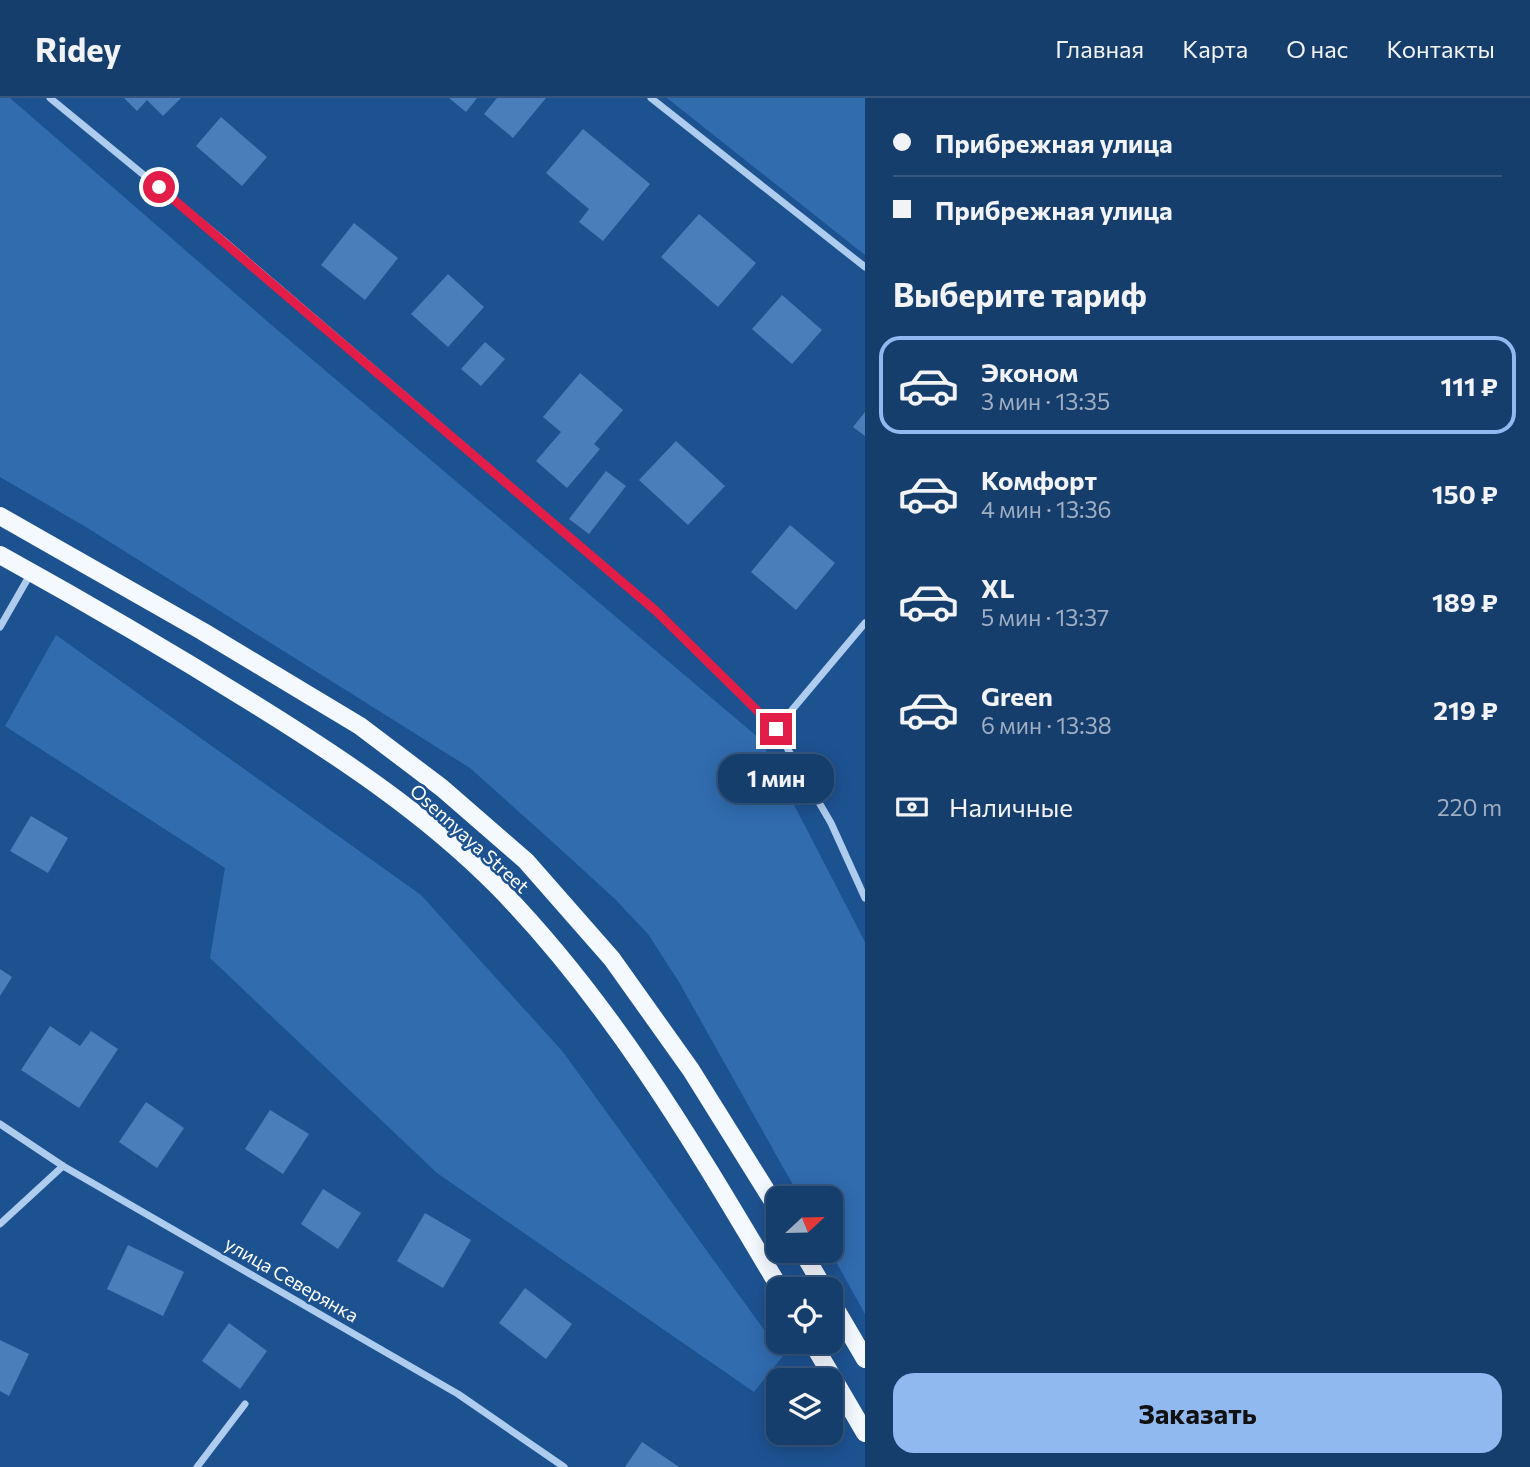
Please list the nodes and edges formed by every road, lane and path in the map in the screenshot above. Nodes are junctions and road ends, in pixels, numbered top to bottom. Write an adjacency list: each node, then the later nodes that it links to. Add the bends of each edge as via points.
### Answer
1 (50, 98): 9 (street, via 656,611)
2 (651, 98): 3 (street)
3 (865, 267)
4 (0, 516): 13 (main road, Osennyaya Street, via 360,726 443,788 515,852 612,959 691,1070)
5 (0, 555): 6 (main road, Osennyaya Street)
6 (31, 572): 8 (street); 15 (main road, Osennyaya Street, via 340,758 420,817 497,886 584,984 659,1090)
7 (865, 622): 9 (street)
8 (0, 627)
9 (776, 729): 10 (street, via 831,823)
10 (865, 898)
11 (0, 1124): 12 (street, улица Северянка)
12 (62, 1166): 14 (street); 22 (street, улица Северянка, via 458,1394)
13 (766, 1190)
14 (0, 1224)
15 (773, 1277)
16 (843, 1321): 18 (main road)
17 (819, 1354): 20 (main road)
18 (865, 1359)
19 (245, 1404): 21 (street)
20 (865, 1433)
21 (197, 1467)
22 (564, 1467)

